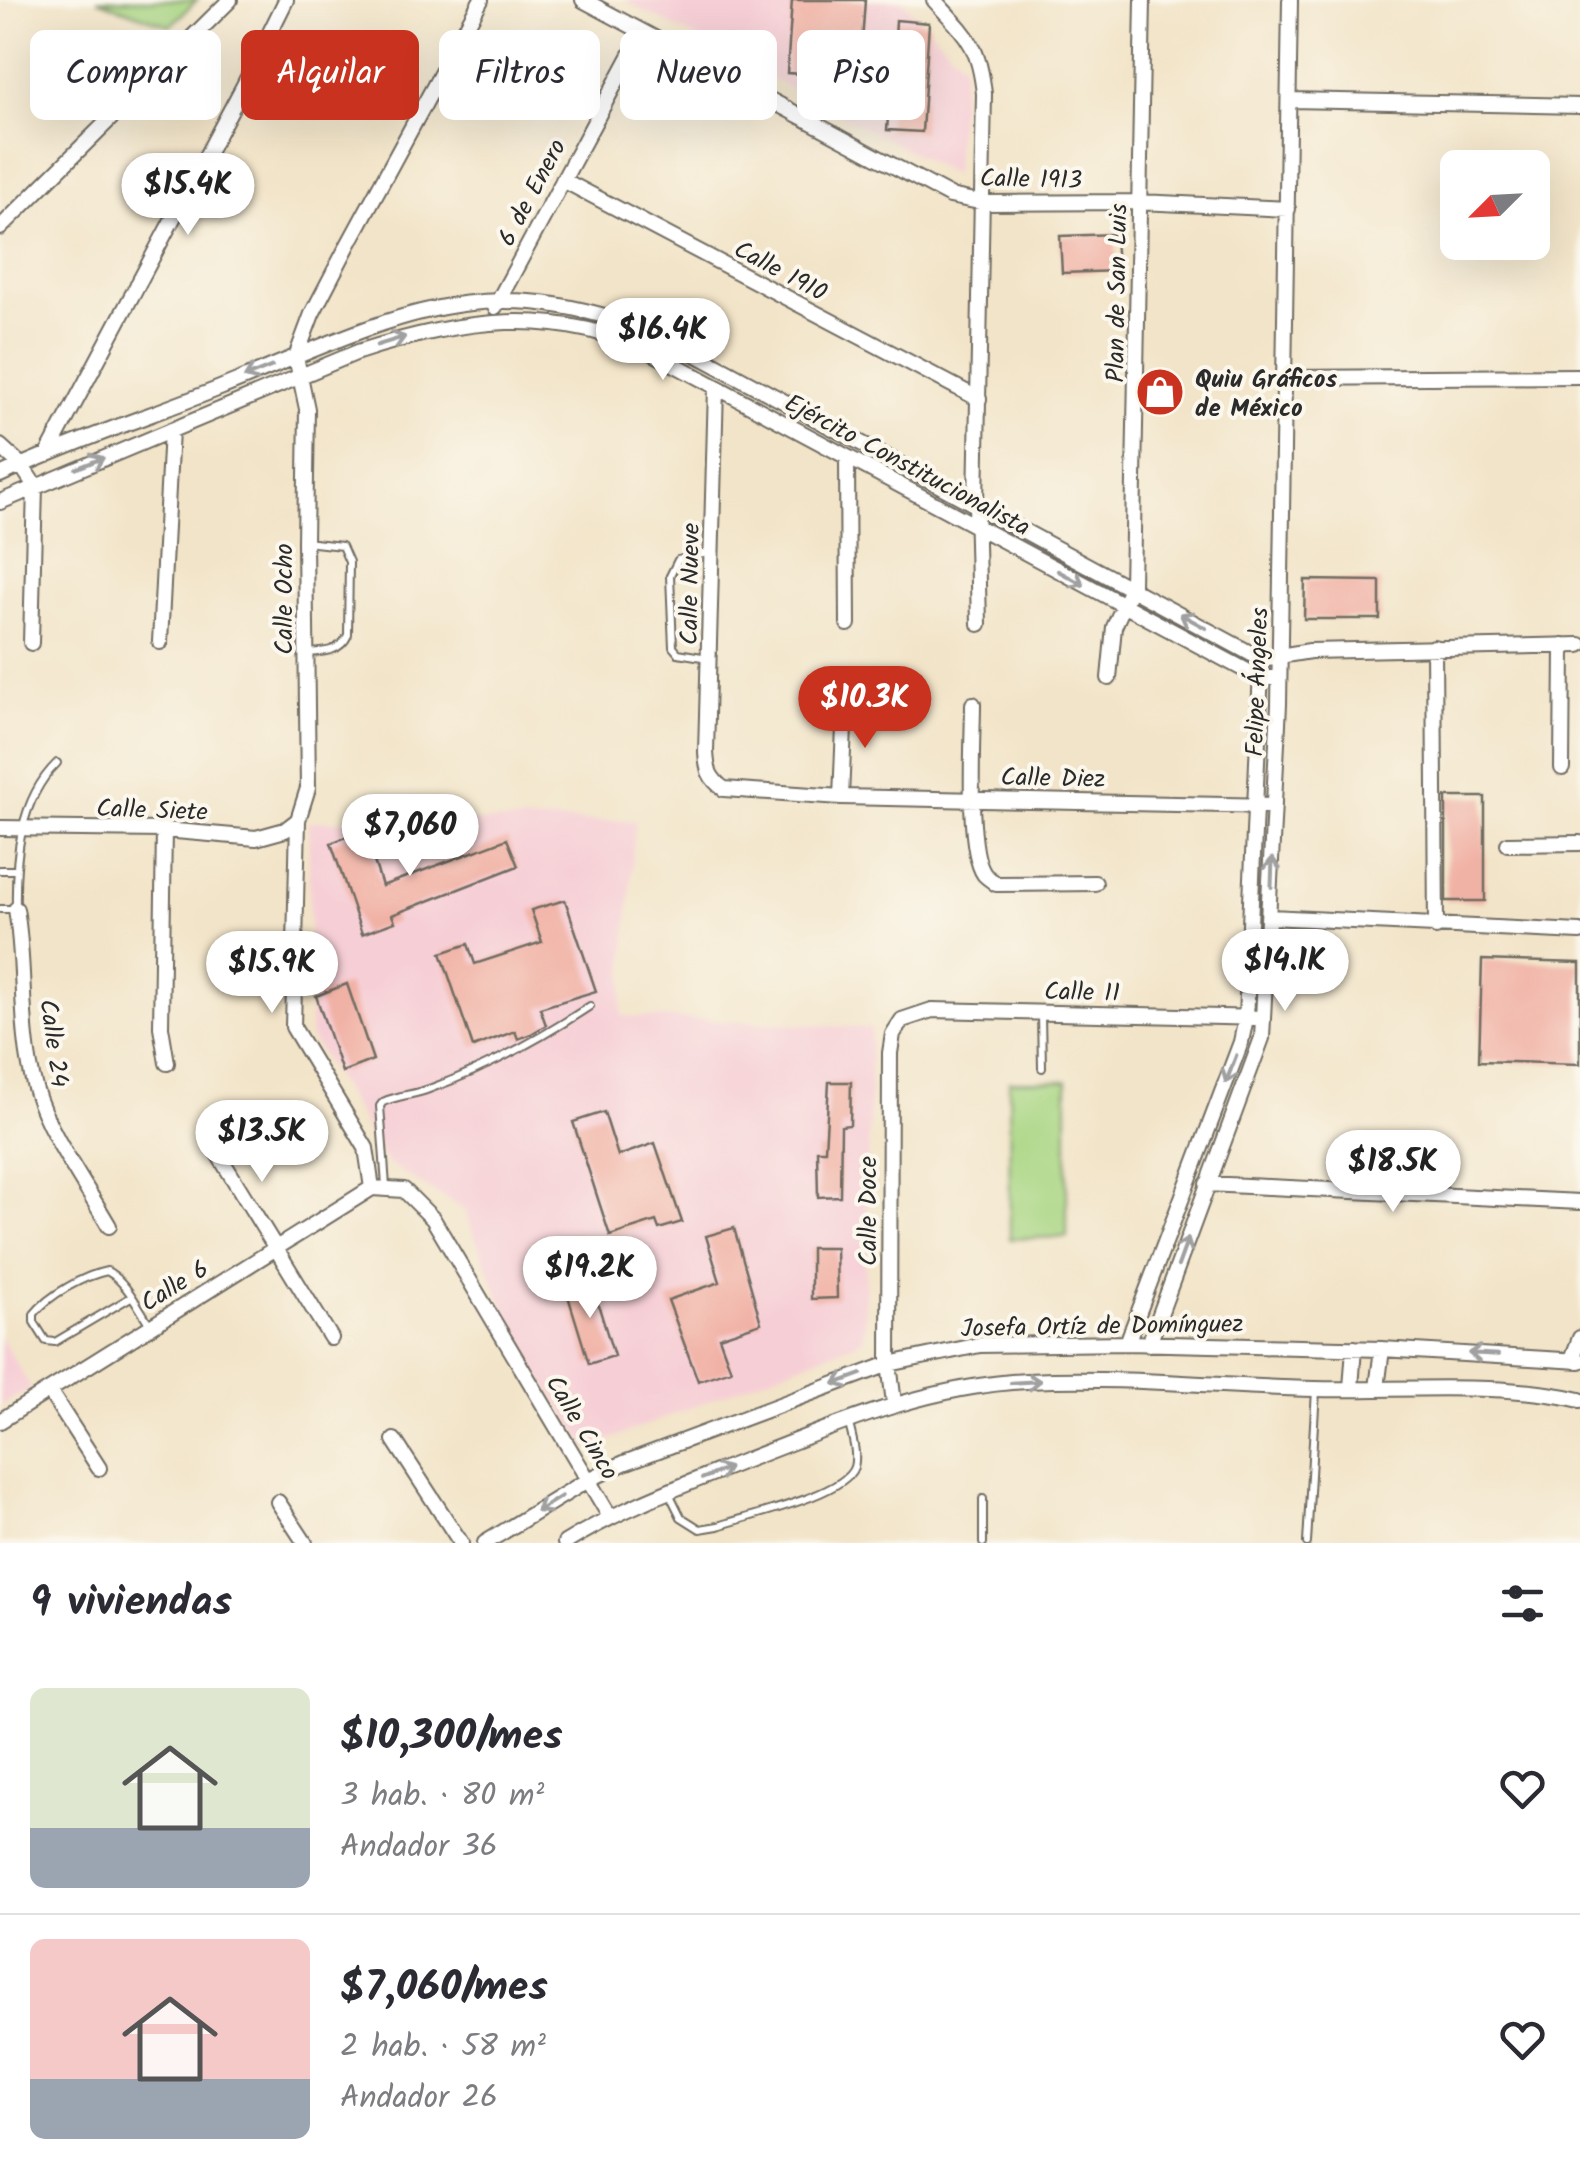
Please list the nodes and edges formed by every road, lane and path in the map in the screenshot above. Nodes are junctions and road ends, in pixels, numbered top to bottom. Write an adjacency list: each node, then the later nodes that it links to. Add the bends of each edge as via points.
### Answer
1 (230, 0): 17 (street)
2 (286, 0): 28 (street)
3 (481, 0): 20 (street, via 348,244)
4 (583, 0): 8 (street, Calle 1913)
5 (935, 0): 15 (street, via 980,61)
6 (1143, 0): 14 (street, Plan de San Luis)
7 (1290, 0): 10 (street, Felipe Ángeles)
8 (639, 30)
9 (620, 75): 13 (street, 6 de Enero)
10 (1290, 100): 12 (street); 16 (street, Felipe Ángeles)
11 (777, 104): 15 (street, Calle 1913, via 950,196)
12 (1580, 106)
13 (563, 180): 18 (street, 6 de Enero); 25 (street, Calle 1910)
14 (1140, 202): 15 (street, Calle 1913); 16 (street, Calle 1913); 38 (street, Plan de San Luis)
15 (984, 203): 25 (street)
16 (1288, 209): 23 (street, Felipe Ángeles)
17 (0, 228)
18 (498, 300): 19 (street, 6 de Enero); 20 (street, Ejército Constitucionalista, via 388,320); 34 (street, Ejército Constitucionalista, via 559,304 633,324)
19 (490, 322): 21 (street, Ejército Constitucionalista, one-way to 19, via 422,332); 24 (street, Ejército Constitucionalista, via 601,330)
20 (296, 357): 21 (street, Calle Ocho); 28 (street, Ejército Constitucionalista, one-way to 28)
21 (302, 376): 26 (street, Ejército Constitucionalista); 36 (street, Calle Ocho)
22 (1580, 376): 23 (street)
23 (1283, 378): 48 (street, Felipe Ángeles)
24 (716, 387): 29 (street, Ejército Constitucionalista); 37 (street, Calle Nueve)
25 (978, 399): 34 (street)
26 (171, 430): 32 (street, Ejército Constitucionalista, one-way to 26); 42 (street)
27 (0, 446): 30 (street)
28 (47, 455): 30 (street, Ejército Constitucionalista)
29 (847, 457): 35 (street, Ejército Constitucionalista); 40 (street)
30 (20, 466): 31 (street, Ejército Constitucionalista); 32 (street)
31 (0, 475)
32 (35, 486): 33 (street, Ejército Constitucionalista); 43 (street)
33 (0, 502)
34 (976, 503): 35 (street); 38 (street, Ejército Constitucionalista)
35 (978, 527): 39 (street, Ejército Constitucionalista, one-way to 39); 41 (street)
36 (305, 542): 47 (street, Calle Ocho); 47 (lane, via 342,546 349,600 344,644)
37 (712, 552): 49 (street, Calle Nueve); 49 (lane, via 678,560 670,576 673,647)
38 (1132, 586): 39 (street); 50 (street, Ejército Constitucionalista, one-way to 38)
39 (1122, 606): 51 (street); 52 (street, Ejército Constitucionalista)
40 (848, 624)
41 (978, 624)
42 (160, 642)
43 (31, 643)
44 (1564, 645): 45 (street); 46 (street); 57 (street)
45 (1580, 645)
46 (1434, 647): 48 (street); 74 (street)
47 (306, 653): 63 (street, Calle Ocho, via 308,788)
48 (1280, 655): 50 (street); 53 (street, Felipe Ángeles)
49 (710, 658): 58 (street, Calle Nueve, via 706,752)
50 (1261, 658): 52 (street, Felipe Ángeles)
51 (1109, 678)
52 (1260, 678): 53 (street, Ejército Constitucionalista); 61 (street, Felipe Ángeles)
53 (1279, 678): 62 (street, Felipe Ángeles)
54 (845, 704): 59 (street)
55 (973, 704): 60 (street)
56 (57, 763): 65 (lane, via 41,779)
57 (1562, 768)
58 (713, 781): 59 (street, Calle Diez, via 738,792)
59 (841, 797): 60 (street, Calle Diez)
60 (972, 798): 61 (street, Calle Diez); 71 (street, via 984,876 996,884)
61 (1256, 806): 62 (street, Calle Diez); 78 (street, Felipe Ángeles)
62 (1274, 806): 73 (street, Felipe Ángeles, one-way to 62)
63 (298, 820): 66 (street, Calle Siete, via 256,838); 85 (street, Calle Ocho, via 293,1026 366,1148)
64 (0, 828): 65 (street, Calle Siete)
65 (22, 828): 66 (street, Calle Siete); 70 (lane)
66 (164, 830): 81 (street)
67 (1580, 843): 68 (street)
68 (1508, 844)
69 (0, 870): 70 (lane)
70 (16, 870): 72 (lane)
71 (1095, 883)
72 (8, 909): 87 (street, Calle 24, via 21,940 35,1089)
73 (1270, 917): 74 (street); 79 (street, Felipe Ángeles)
74 (1436, 927): 75 (street)
75 (1580, 932)
76 (590, 1006): 85 (lane, via 476,1069 383,1102)
77 (1041, 1013): 78 (street, Calle 11); 80 (street, Calle 11, via 932,1010); 82 (lane)
78 (1246, 1018): 79 (street, Calle 11); 93 (street, Felipe Ángeles, one-way to 93)
79 (1263, 1018): 84 (street, Felipe Ángeles, via 1258,1053)
80 (902, 1020): 98 (street, Calle Doce, via 890,1053)
81 (167, 1063)
82 (1042, 1068)
83 (212, 1144): 88 (street)
84 (1207, 1184): 86 (street); 94 (street, Felipe Ángeles, one-way to 84)
85 (379, 1188): 88 (street, Calle 6); 109 (street, Calle Cinco, via 404,1190 433,1219)
86 (1580, 1202)
87 (109, 1226)
88 (275, 1248): 90 (street, Calle 6); 91 (street)
89 (131, 1297): 89 (lane, via 116,1276 98,1273 46,1302 34,1322 54,1342); 90 (lane)
90 (151, 1326): 102 (street, Calle 6)
91 (331, 1338)
92 (1580, 1338): 97 (street)
93 (1127, 1343): 94 (street, Josefa Ortíz de Domínguez); 98 (street, Josefa Ortíz de Domínguez, via 980,1345)
94 (1149, 1344): 95 (street, Josefa Ortíz de Domínguez)
95 (1354, 1348): 96 (street, Josefa Ortíz de Domínguez); 99 (street)
96 (1382, 1349): 97 (street, Josefa Ortíz de Domínguez, one-way to 96); 100 (street)
97 (1576, 1360)
98 (889, 1364): 104 (street, Calle Doce); 109 (street, Josefa Ortíz de Domínguez, one-way to 109)
99 (1351, 1388): 100 (street); 101 (street)
100 (1378, 1388): 103 (street, via 1537,1392)
101 (1316, 1389): 104 (street, one-way to 101, via 1026,1381); 119 (lane)
102 (50, 1392): 106 (street, Calle 6); 108 (street)
103 (1580, 1400)
104 (894, 1403): 105 (street)
105 (848, 1420): 110 (street, one-way to 105); 110 (lane, via 855,1465 848,1478 827,1490 700,1528 681,1516)
106 (0, 1421)
107 (394, 1440): 115 (street)
108 (98, 1468)
109 (588, 1480): 113 (street, Calle Cinco); 116 (street, Josefa Ortíz de Domínguez, one-way to 116)
110 (668, 1492): 113 (street)
111 (983, 1499): 118 (lane)
112 (278, 1502): 114 (street)
113 (610, 1515): 117 (street)
114 (305, 1543)
115 (461, 1543)
116 (485, 1543)
117 (564, 1543)
118 (984, 1543)
119 (1307, 1543)

